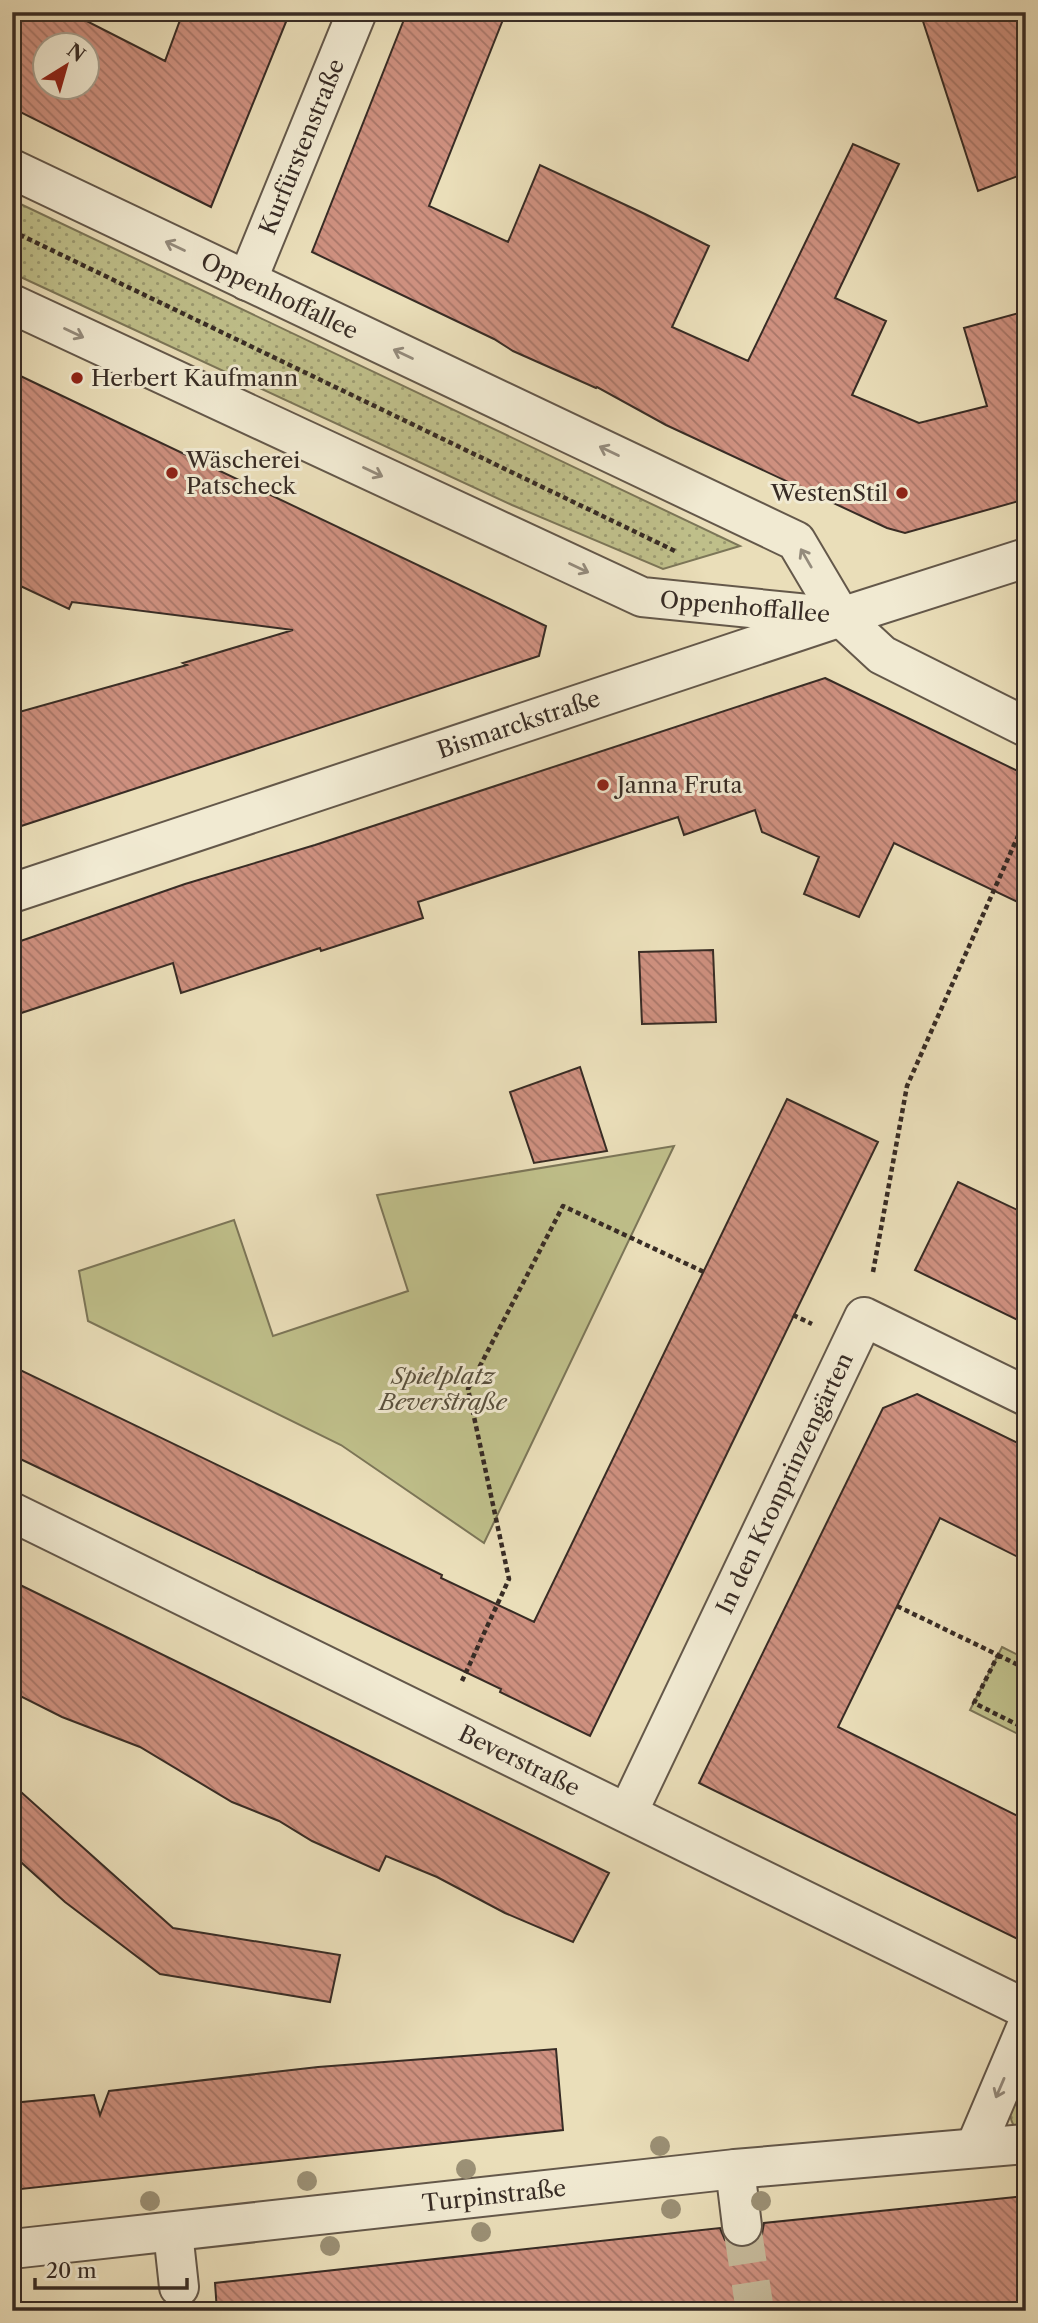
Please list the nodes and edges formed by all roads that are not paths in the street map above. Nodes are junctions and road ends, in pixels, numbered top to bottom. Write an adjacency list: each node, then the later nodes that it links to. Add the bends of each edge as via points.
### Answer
1 (357, 12): 3 (street, Kurfürstenstraße)
2 (12, 169): 3 (street, Oppenhoffallee, one-way to 2)
3 (247, 281): 6 (street, Oppenhoffallee, one-way to 3, via 796,541)
4 (12, 304): 6 (street, Oppenhoffallee, one-way to 6, via 642,597)
5 (1026, 558): 6 (street, Bismarckstraße)
6 (841, 617): 7 (street, via 882,655); 8 (street, Bismarckstraße)
7 (1026, 727)
8 (12, 893)
9 (1026, 1396): 11 (street, In den Kronprinzengärten, via 864,1317)
10 (12, 1512): 11 (street, Beverstraße)
11 (628, 1812): 12 (street, Beverstraße)
12 (1026, 2009)
13 (1026, 2028): 15 (street, one-way to 15)
14 (1026, 2144): 15 (street, Turpinstraße)
15 (975, 2148): 16 (street, Turpinstraße)
16 (735, 2169): 17 (street); 18 (street, Turpinstraße)
17 (743, 2226)
18 (173, 2232): 19 (street, Turpinstraße); 20 (street)
19 (12, 2249)
20 (179, 2287)

